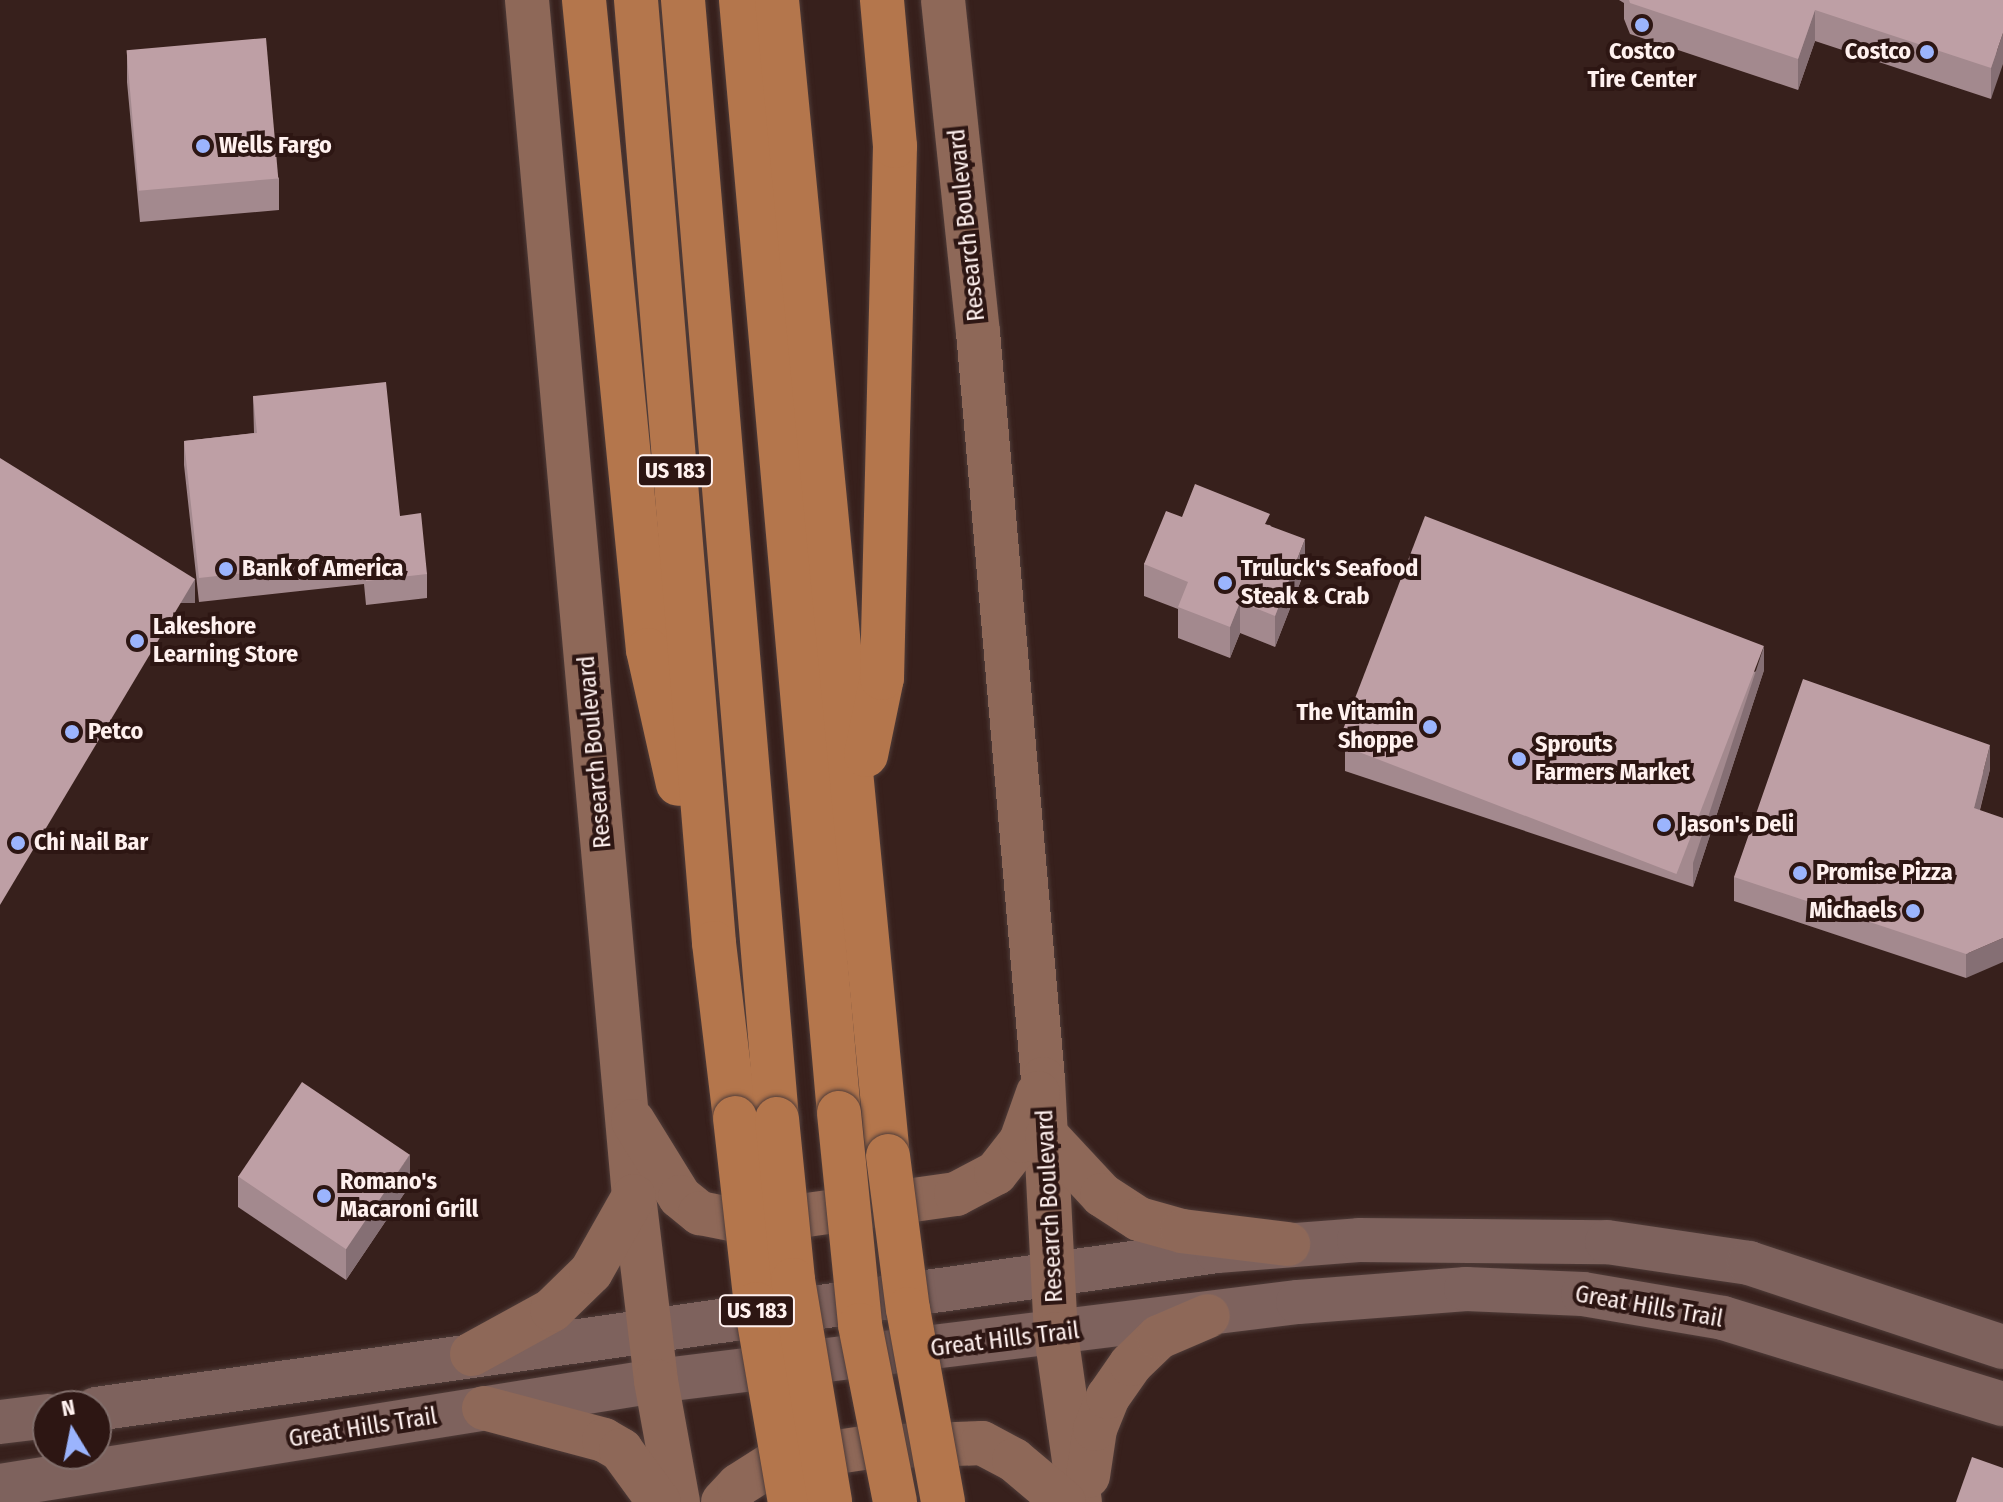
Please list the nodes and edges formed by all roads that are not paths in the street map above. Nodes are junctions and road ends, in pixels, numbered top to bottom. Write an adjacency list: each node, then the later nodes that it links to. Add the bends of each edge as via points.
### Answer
1 (527, 0): 12 (main road, Research Boulevard)
2 (584, 0): 10 (highway, via 648,650)
3 (636, 0): 10 (highway, US 183)
4 (683, 0): 33 (highway, bridge, via 777,1119 793,1280)
5 (741, 0): 34 (highway, bridge, via 860,1325)
6 (777, 0): 9 (highway)
7 (882, 0): 9 (highway, via 895,146 882,678)
8 (943, 0): 11 (main road, Research Boulevard, via 978,332)
9 (857, 797): 35 (highway, bridge, via 881,1102 908,1309)
10 (714, 943): 32 (highway, US 183, bridge, via 756,1304)
11 (1043, 1079): 12 (main road, via 1021,1141 996,1173 956,1194 750,1223 700,1213 680,1197); 13 (main road, Research Boulevard)
12 (626, 1108): 14 (main road, Research Boulevard)
13 (1047, 1136): 15 (main road, via 1102,1195 1139,1219 1182,1231); 16 (main road, Research Boulevard)
14 (634, 1196): 18 (main road, Research Boulevard); 21 (main road, via 591,1272 552,1310)
15 (1288, 1244): 16 (street); 20 (street, via 1607,1242 1749,1263)
16 (1053, 1278): 18 (street); 19 (main road, Research Boulevard)
17 (1208, 1316): 19 (street, Great Hills Trail); 23 (street, Great Hills Trail, via 1298,1302 1466,1289 1583,1294 1723,1318); 37 (main road, via 1159,1337 1108,1397 1095,1429)
18 (650, 1328): 21 (street); 22 (main road, Research Boulevard)
19 (1056, 1334): 22 (street, Great Hills Trail); 37 (main road, Research Boulevard)
20 (2003, 1347)
21 (472, 1354): 24 (street)
22 (656, 1381): 25 (street, Great Hills Trail); 30 (main road, Research Boulevard)
23 (2003, 1404)
24 (112, 1407)
25 (484, 1408): 28 (street, Great Hills Trail); 29 (main road, via 604,1440 621,1450)
26 (32, 1418): 27 (street)
27 (0, 1422)
28 (0, 1486)
29 (659, 1502)
30 (678, 1502)
31 (723, 1502): 36 (main road, via 777,1461 870,1447 982,1443 1014,1460)
32 (790, 1502)
33 (830, 1502)
34 (895, 1502)
35 (943, 1502)
36 (1064, 1502)
37 (1082, 1502)

